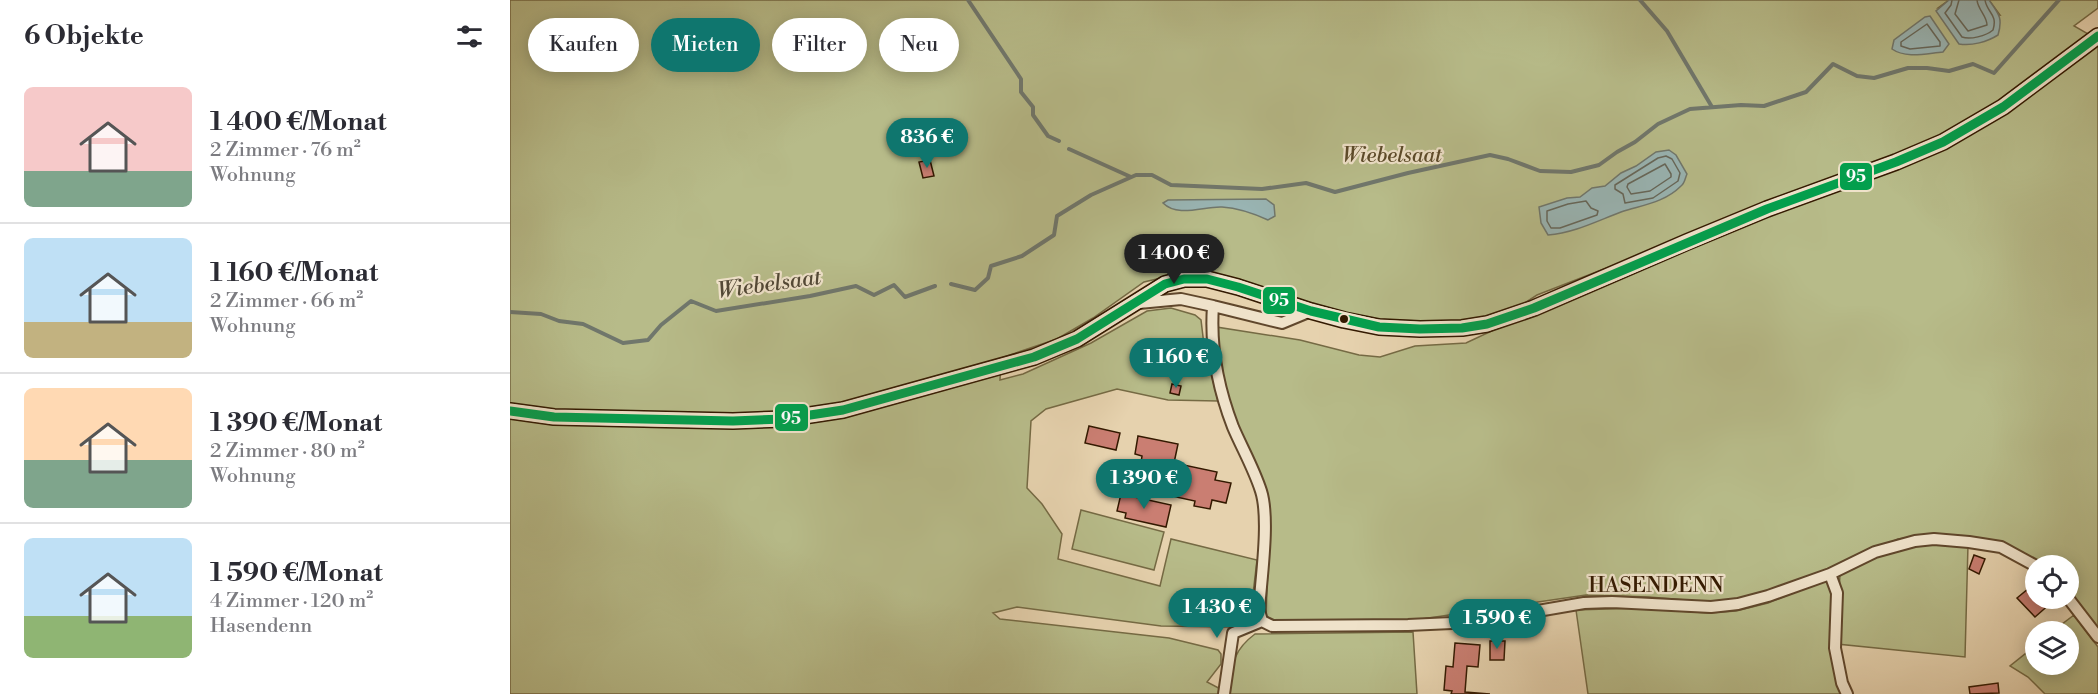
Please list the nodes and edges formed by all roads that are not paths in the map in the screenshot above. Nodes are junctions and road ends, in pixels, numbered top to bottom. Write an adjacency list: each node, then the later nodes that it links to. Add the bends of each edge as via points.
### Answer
1 (2098, 36): 4 (main road, via 2003,107 1943,142 1707,234 1534,308 1486,324 1420,329 1379,327)
2 (1134, 303): 3 (street, via 1181,299); 4 (main road, via 1165,284 1208,279); 5 (main road, via 1077,339 1034,357 811,416 733,421 554,417)
3 (1213, 306): 4 (street, via 1282,323); 9 (street, via 1211,332 1216,371 1233,426 1261,491 1264,509 1259,610)
4 (1311, 311)
5 (510, 411)
6 (2025, 560): 7 (street, HASENDENN, via 2001,548 1934,539 1875,552)
7 (1830, 574): 9 (street, HASENDENN, via 1768,596 1710,608 1612,602 1584,603 1474,622 1272,626); 12 (street, via 1837,593 1835,648)
8 (2076, 609): 10 (street)
9 (1262, 621): 11 (street, via 1233,633)
10 (2098, 637)
11 (1224, 694)
12 (1847, 694)

